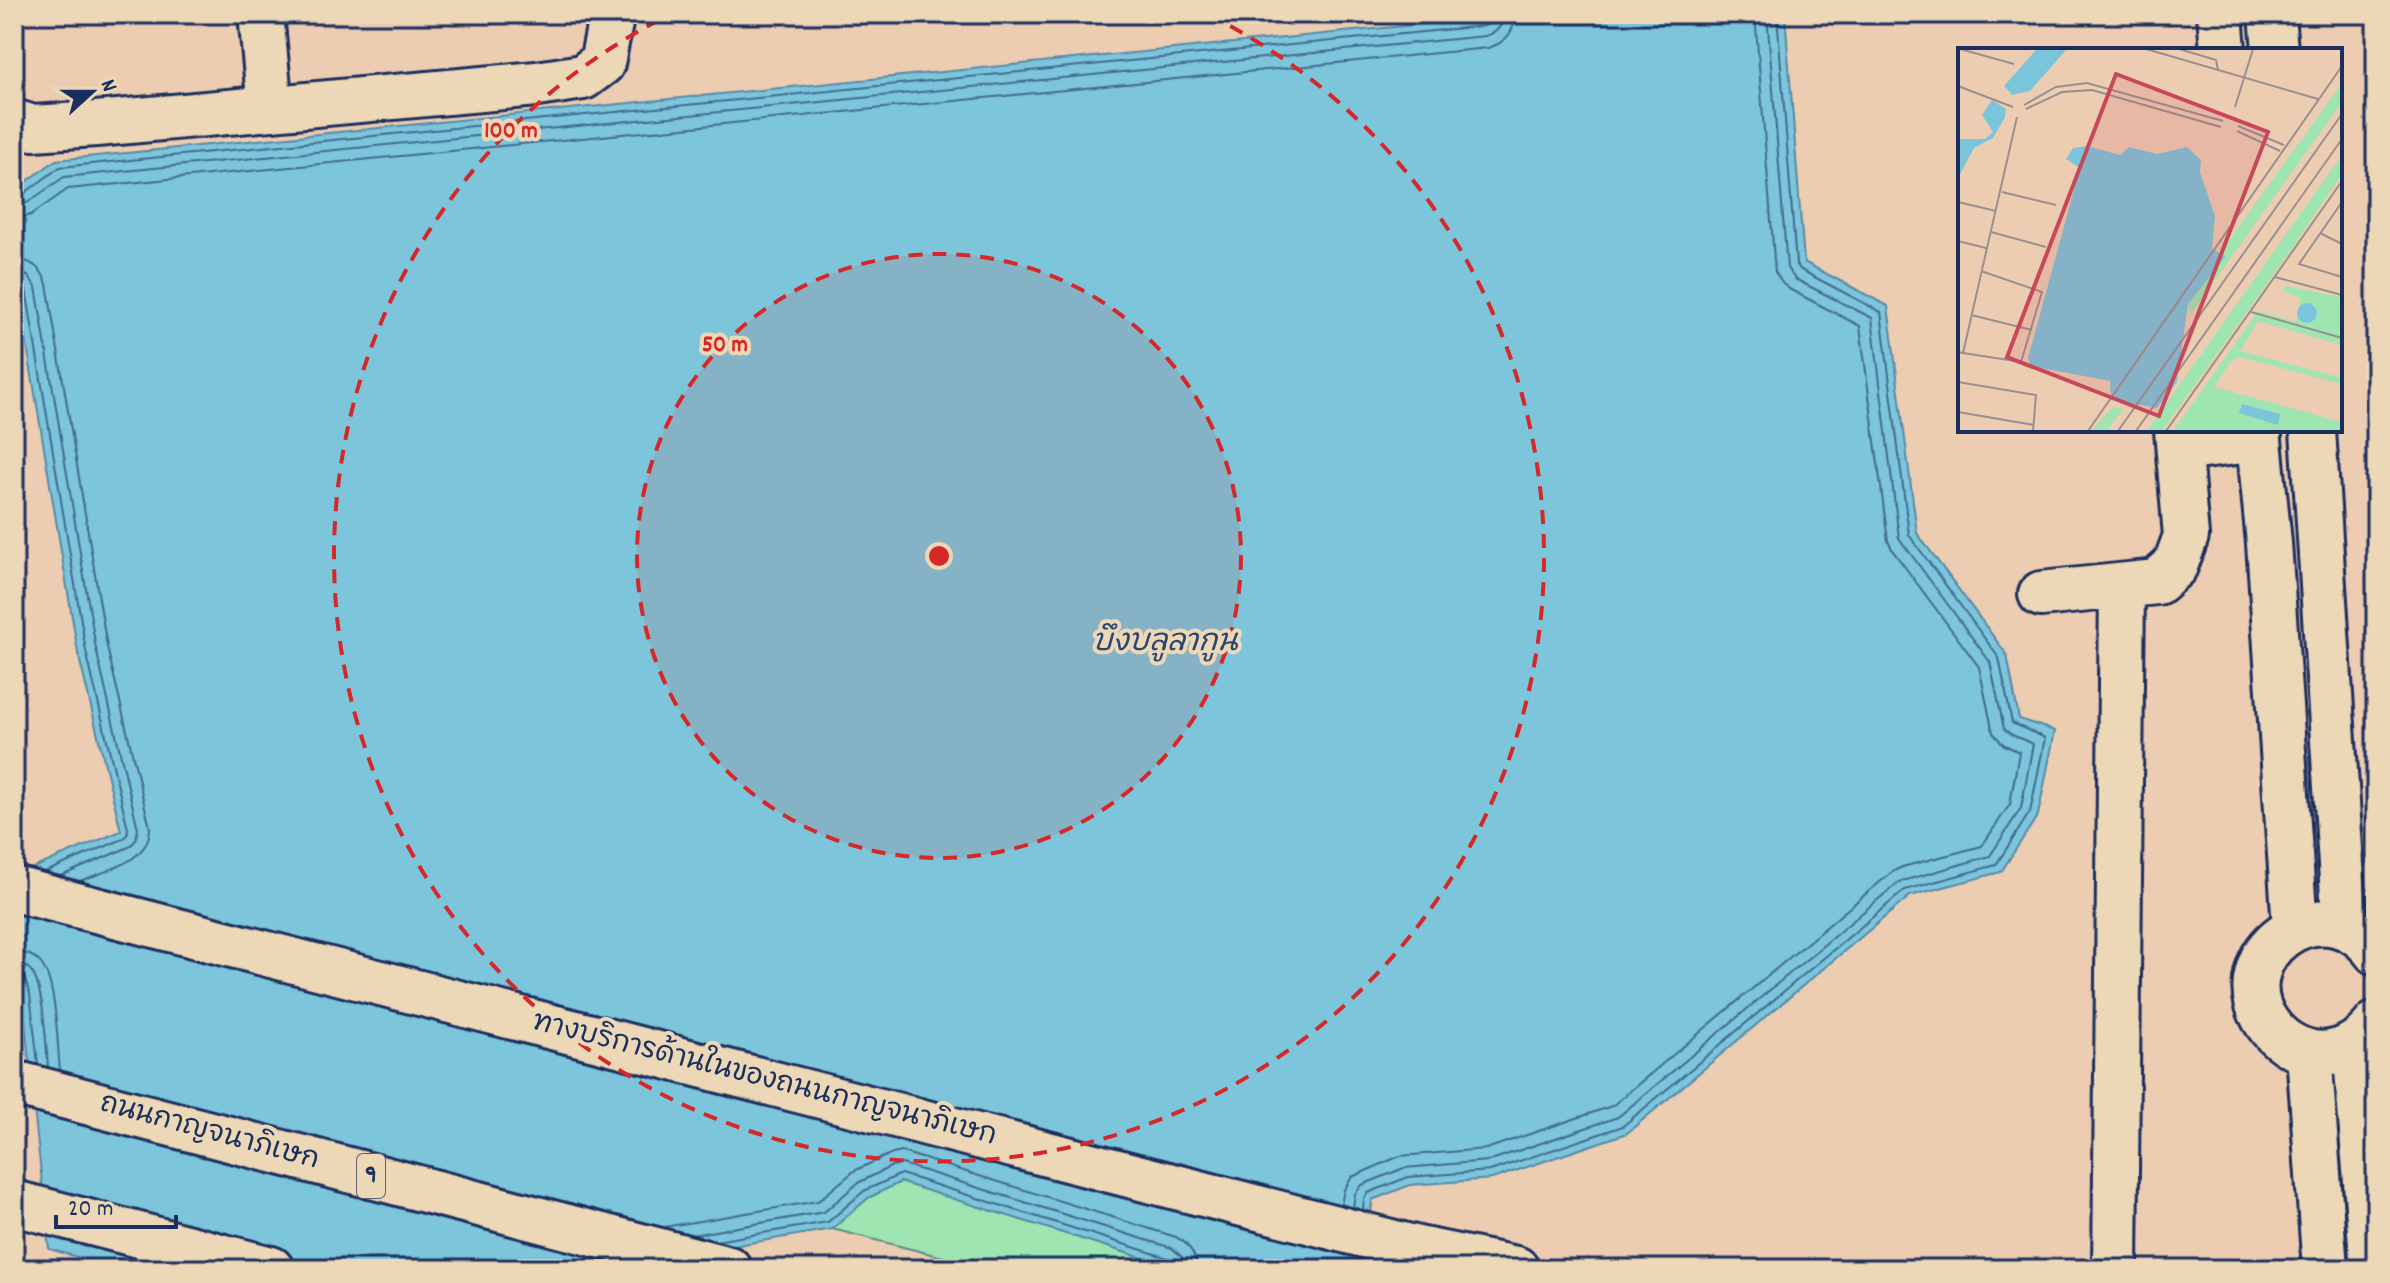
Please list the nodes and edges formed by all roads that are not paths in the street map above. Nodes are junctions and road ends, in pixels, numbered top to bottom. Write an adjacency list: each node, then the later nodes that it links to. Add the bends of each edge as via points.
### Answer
1 (261, 14): 7 (main road)
2 (609, 14): 7 (main road, via 602,63 583,77)
3 (2220, 14): 5 (main road)
4 (2272, 14): 6 (main road)
5 (2223, 48)
6 (2275, 48)
7 (270, 108): 8 (main road, via 33,128)
8 (14, 122)
9 (2313, 432): 16 (main road)
10 (2259, 434): 11 (main road); 15 (main road)
11 (2179, 440): 12 (main road, via 2186,536 2175,566 2157,582)
12 (2122, 587): 13 (main road); 24 (main road)
13 (2041, 594)
14 (14, 889): 23 (main road, ทางบริการด้านในของถนนกาญจนาภิเษก, via 1418,1249)
15 (2295, 928): 16 (main road, via 2328,922); 18 (main road, via 2265,955 2256,995 2273,1032)
16 (2361, 939)
17 (2366, 1034): 18 (main road, via 2341,1051); 26 (main road)
18 (2309, 1053): 25 (main road)
19 (14, 1083): 22 (main road, ถนนกาญจนาภิเษก / 9)
20 (14, 1203): 21 (main road)
21 (271, 1269)
22 (729, 1269)
23 (1516, 1269)
24 (2115, 1269)
25 (2325, 1269)
26 (2373, 1269)

